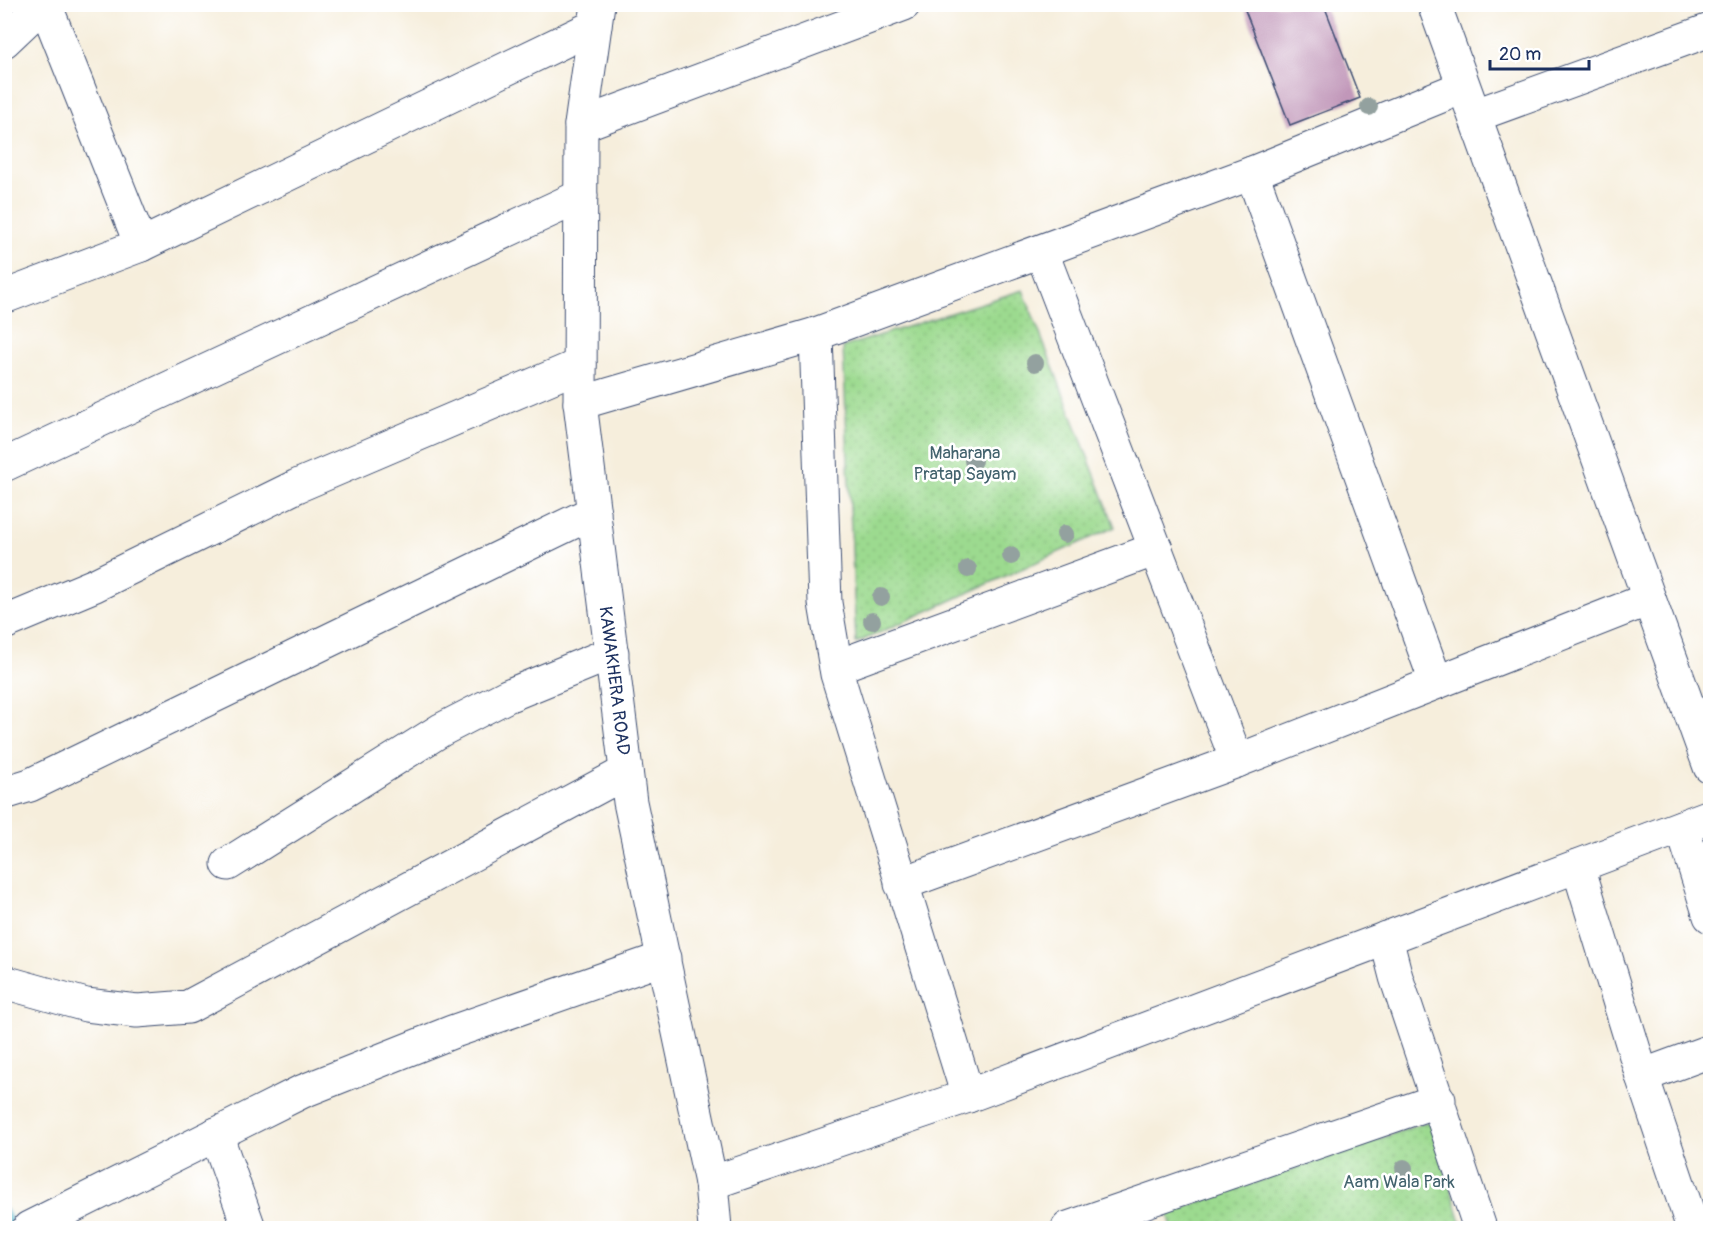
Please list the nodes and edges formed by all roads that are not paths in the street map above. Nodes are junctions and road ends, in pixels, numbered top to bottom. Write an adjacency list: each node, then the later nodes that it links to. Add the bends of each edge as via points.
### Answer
1 (44, 4): 6 (street); 11 (street)
2 (904, 4): 8 (street)
3 (1434, 4): 7 (street)
4 (597, 15): 8 (street, KAWAKHERA ROAD); 11 (street)
5 (1709, 34): 7 (street)
6 (4, 41)
7 (1470, 101): 9 (street); 20 (street)
8 (581, 125): 10 (street, KAWAKHERA ROAD)
9 (1252, 173): 12 (street); 24 (street)
10 (581, 196): 15 (street, KAWAKHERA ROAD); 17 (street)
11 (141, 245): 13 (street)
12 (1042, 253): 14 (street); 19 (street)
13 (4, 297)
14 (816, 334): 16 (street); 23 (street, via 825,603)
15 (580, 365): 16 (street, KAWAKHERA ROAD); 21 (street, via 297,486 95,585)
16 (580, 403): 18 (street, KAWAKHERA ROAD)
17 (4, 465)
18 (594, 512): 22 (street, KAWAKHERA ROAD); 28 (street, via 30,785)
19 (1156, 549): 23 (street); 25 (street)
20 (1649, 599): 24 (street); 26 (street)
21 (4, 623)
22 (612, 653): 27 (street, KAWAKHERA ROAD); 30 (street, via 507,696 441,730)
23 (836, 667): 32 (street)
24 (1436, 682): 25 (street)
25 (1237, 760): 32 (street)
26 (1710, 767)
27 (626, 772): 35 (street, KAWAKHERA ROAD); 36 (street, via 188,1007 137,1011 86,1005)
28 (4, 793)
29 (1696, 821): 31 (street); 33 (street)
30 (228, 864)
31 (1578, 866): 34 (street); 38 (street)
32 (901, 884): 39 (street)
33 (1710, 916)
34 (1386, 938): 39 (street); 40 (street)
35 (664, 958): 41 (street, via 452,1032 301,1092); 42 (street, KAWAKHERA ROAD)
36 (4, 982)
37 (1710, 1051): 38 (street)
38 (1642, 1076): 49 (street)
39 (968, 1096): 42 (street)
40 (1439, 1100): 43 (street); 48 (street)
41 (216, 1134): 44 (street); 45 (street)
42 (711, 1183): 46 (street, KAWAKHERA ROAD)
43 (1143, 1216): 47 (street)
44 (41, 1222)
45 (249, 1228)
46 (715, 1228)
47 (1068, 1228)
48 (1480, 1228)
49 (1693, 1228)

